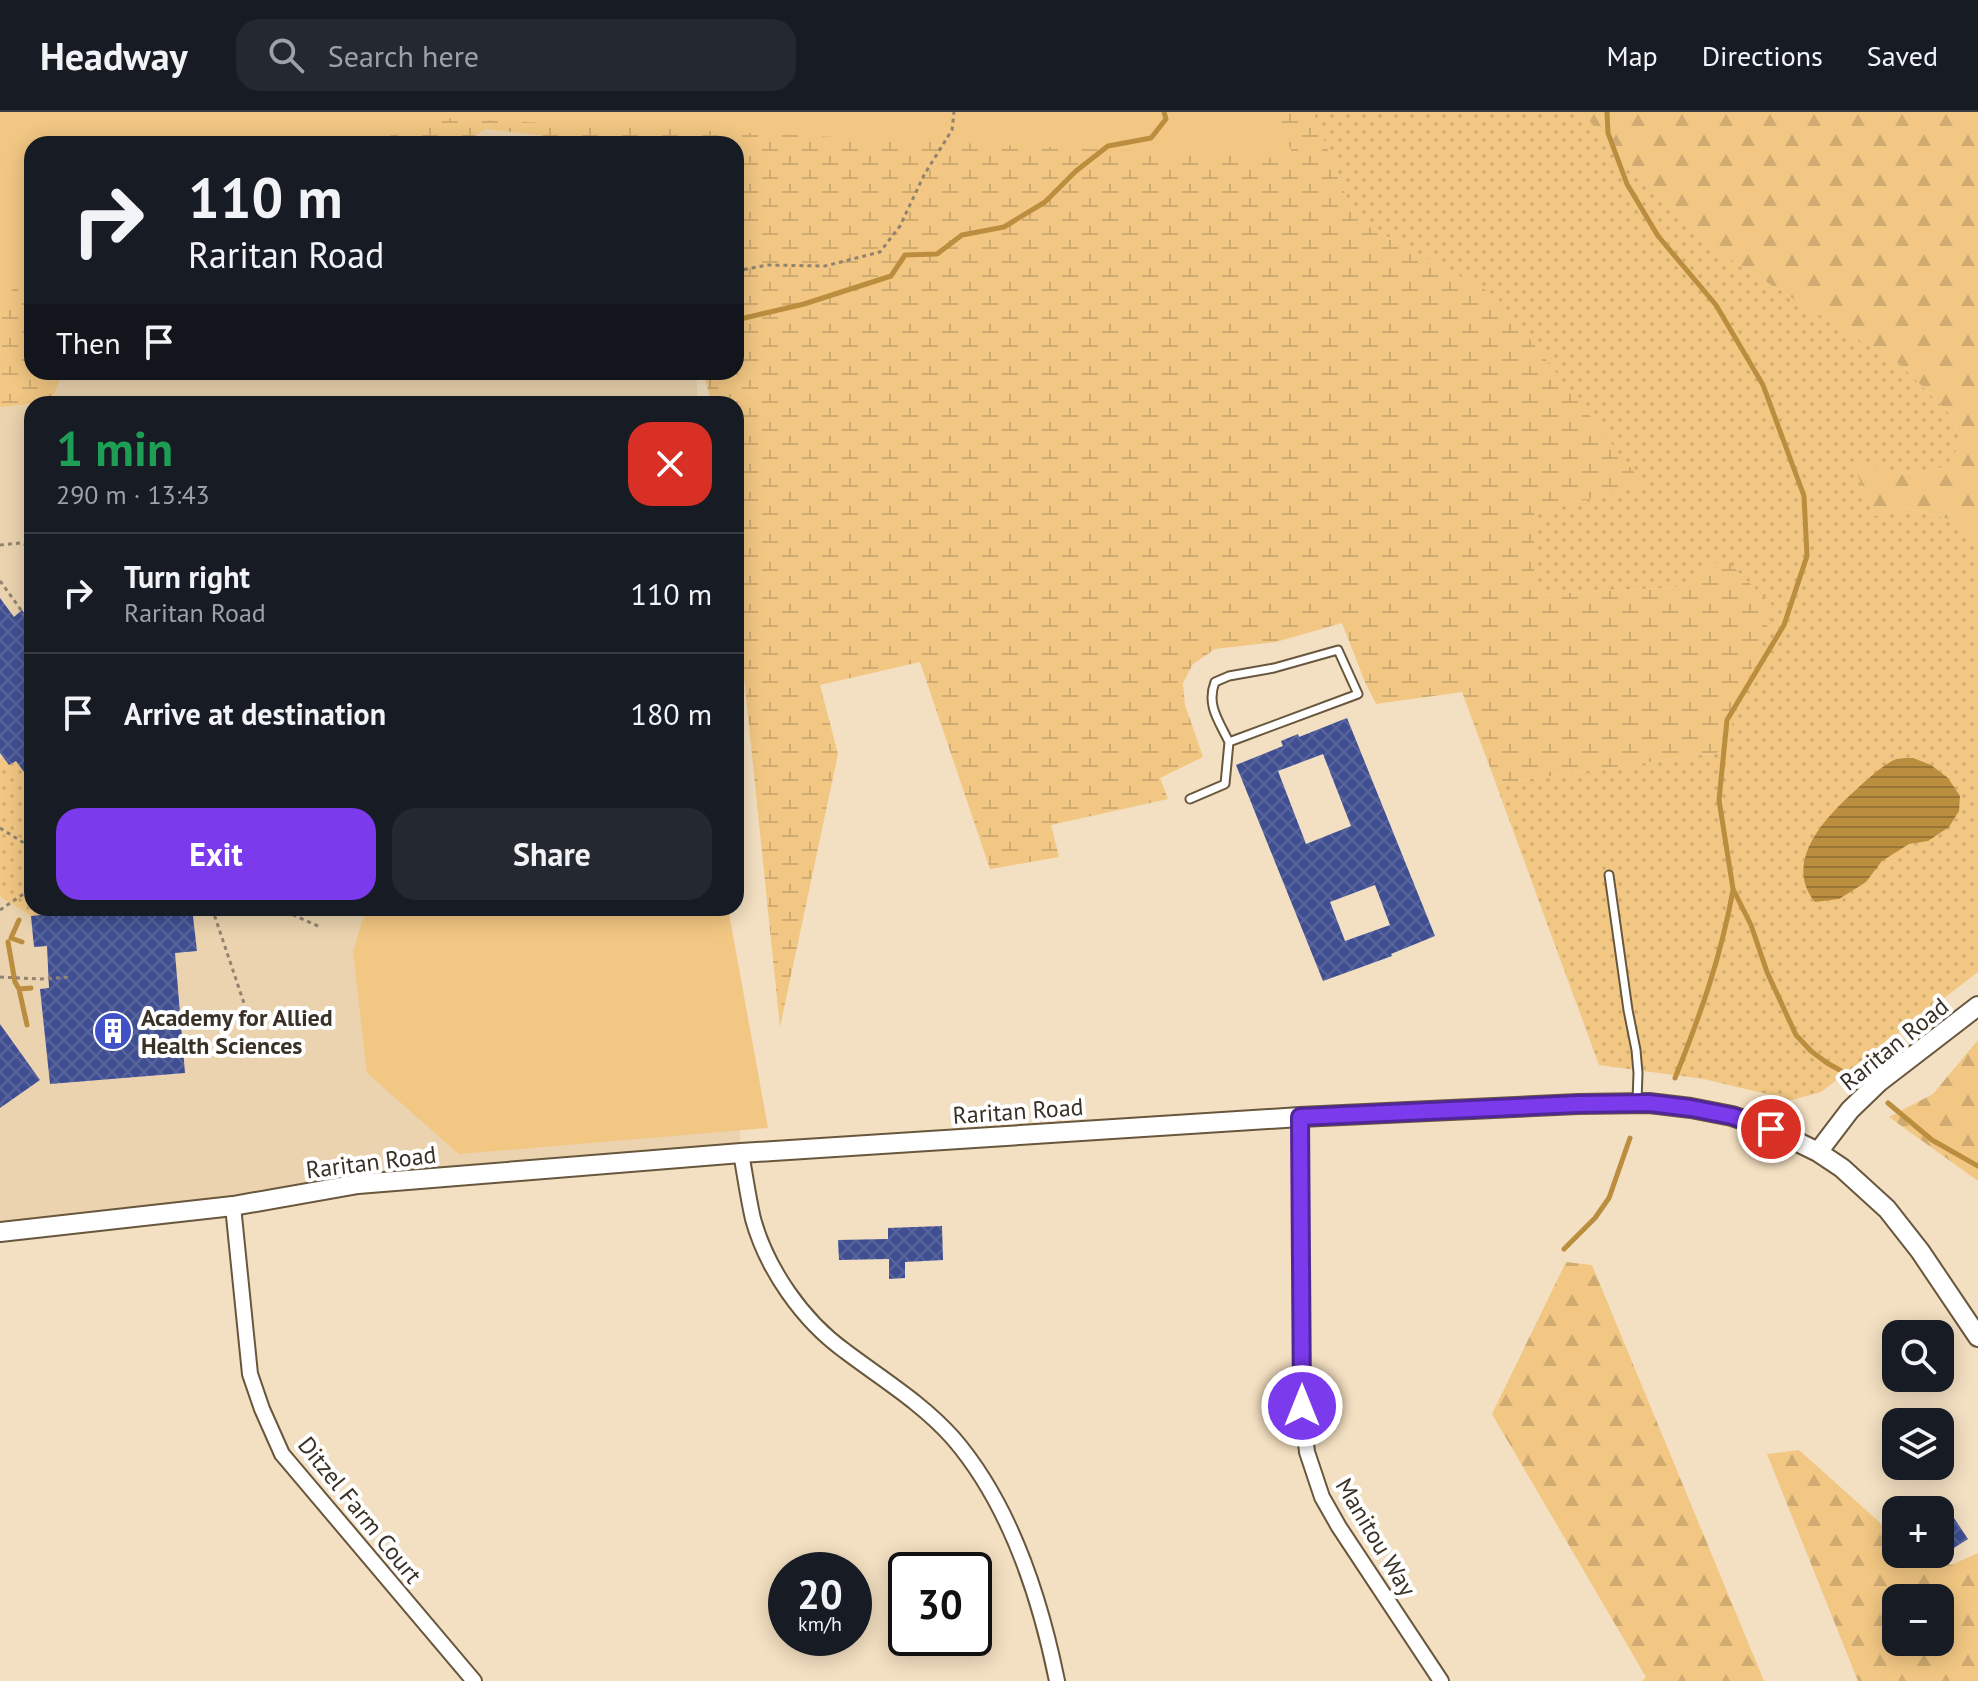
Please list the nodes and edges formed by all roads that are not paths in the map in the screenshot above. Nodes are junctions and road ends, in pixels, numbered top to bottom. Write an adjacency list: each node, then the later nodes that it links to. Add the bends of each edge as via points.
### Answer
1 (1229, 742): 1 (lane, via 1358,694 1338,650 1215,682 1211,704); 2 (lane, via 1225,784)
2 (1190, 799)
3 (1609, 875): 5 (lane, via 1636,1050)
4 (1978, 1006): 7 (street, Raritan Road, via 1879,1082)
5 (1637, 1103): 6 (street, Raritan Road); 7 (street, Raritan Road, via 1732,1116)
6 (1300, 1117): 8 (street, Raritan Road); 14 (street, Manitou Way, via 1302,1406 1307,1452 1339,1527)
7 (1818, 1152): 11 (street, via 1887,1209)
8 (741, 1153): 9 (street, Raritan Road, via 358,1184); 13 (street, via 754,1219 788,1290 842,1350 915,1401 953,1439 991,1493 1017,1546 1047,1632)
9 (233, 1206): 10 (street, Raritan Road); 12 (street, Ditzel Farm Court, via 250,1374 282,1454)
10 (0, 1232)
11 (1978, 1337)
12 (474, 1681)
13 (1057, 1681)
14 (1441, 1681)

